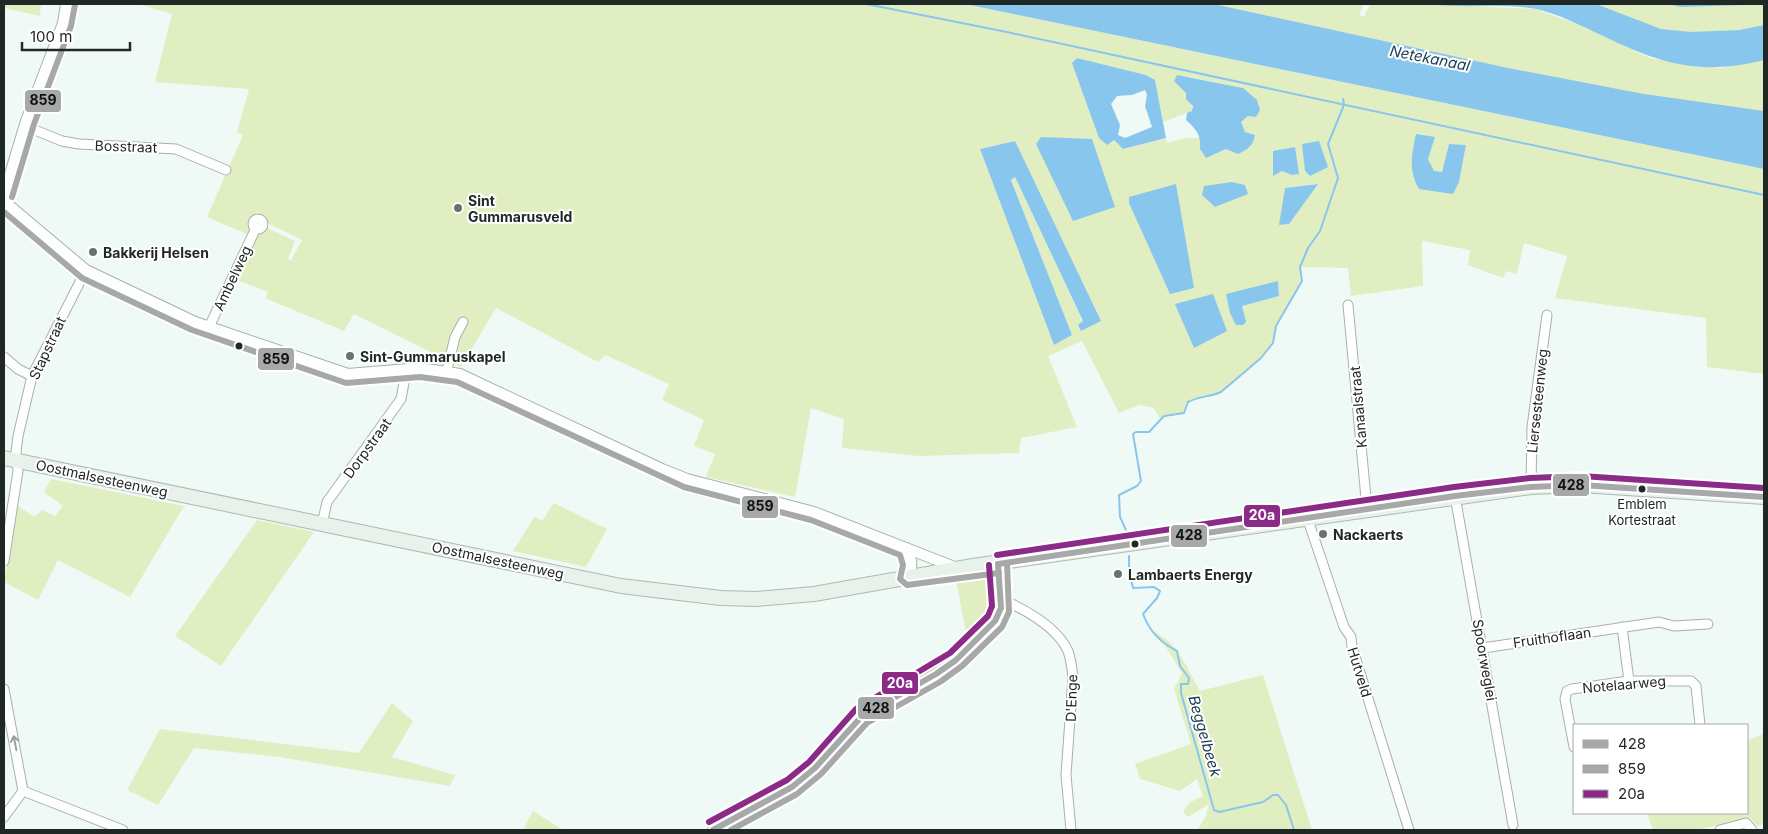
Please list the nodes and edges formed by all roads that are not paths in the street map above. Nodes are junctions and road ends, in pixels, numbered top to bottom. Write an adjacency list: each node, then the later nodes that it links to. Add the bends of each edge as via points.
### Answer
1 (66, 4): 2 (street, via 63,23)
2 (25, 126): 3 (street, Bosstraat, via 62,141 79,144 176,149); 4 (street)
3 (226, 170)
4 (4, 194)
5 (4, 201): 7 (street)
6 (256, 228): 11 (street, Ambelweg)
7 (86, 270): 11 (street); 15 (street, Stapstraat)
8 (1348, 305): 20 (street, Kanaalstraat)
9 (1547, 315): 17 (street, Liersesteenweg, via 1532,427)
10 (463, 322): 14 (street, via 455,337)
11 (209, 327): 13 (street, via 348,374)
12 (4, 357): 15 (street)
13 (402, 370): 14 (street); 22 (street, Dorpstraat, via 401,398 327,502)
14 (447, 370): 23 (street, via 471,378 679,476 814,512)
15 (32, 376): 16 (street, Stapstraat)
16 (10, 459): 22 (main road, Oostmalsesteenweg); 24 (street, Stapstraat, via 18,471)
17 (1531, 486): 18 (main road); 19 (main road)
18 (1455, 496): 20 (main road); 31 (street, Spoorweglei)
19 (1764, 497)
20 (1367, 509): 21 (main road)
21 (1307, 517): 25 (main road); 42 (street, Hutveld, via 1344,627 1351,636)
22 (322, 524): 27 (main road, Oostmalsesteenweg, via 622,586 712,598 786,597)
23 (911, 550): 26 (street); 27 (street)
24 (4, 561)
25 (998, 564): 26 (main road, Oostmalsesteenweg); 28 (street)
26 (958, 568): 27 (main road, Oostmalsesteenweg)
27 (915, 576)
28 (1001, 599): 40 (street, via 995,621 956,660 862,716 815,768 792,787); 41 (street, D'Enge, via 1039,621 1068,650 1073,677 1066,775)
29 (1708, 624): 30 (street, Fruithoflaan, via 1674,626 1660,622)
30 (1622, 627): 31 (street, Fruithoflaan); 32 (street)
31 (1483, 648): 38 (street, Spoorweglei)
32 (1629, 681): 34 (street, Notelaarweg, via 1691,681 1696,686); 35 (street, Notelaarweg, via 1567,692 1565,699)
33 (4, 689): 36 (street, one-way to 33)
34 (1700, 724)
35 (1573, 742)
36 (23, 791): 37 (street); 39 (street)
37 (4, 817)
38 (1513, 825)
39 (123, 830)
40 (713, 830)
41 (1071, 830)
42 (1409, 830)
43 (1720, 830): 44 (street, via 1746,823)
44 (1752, 830)

